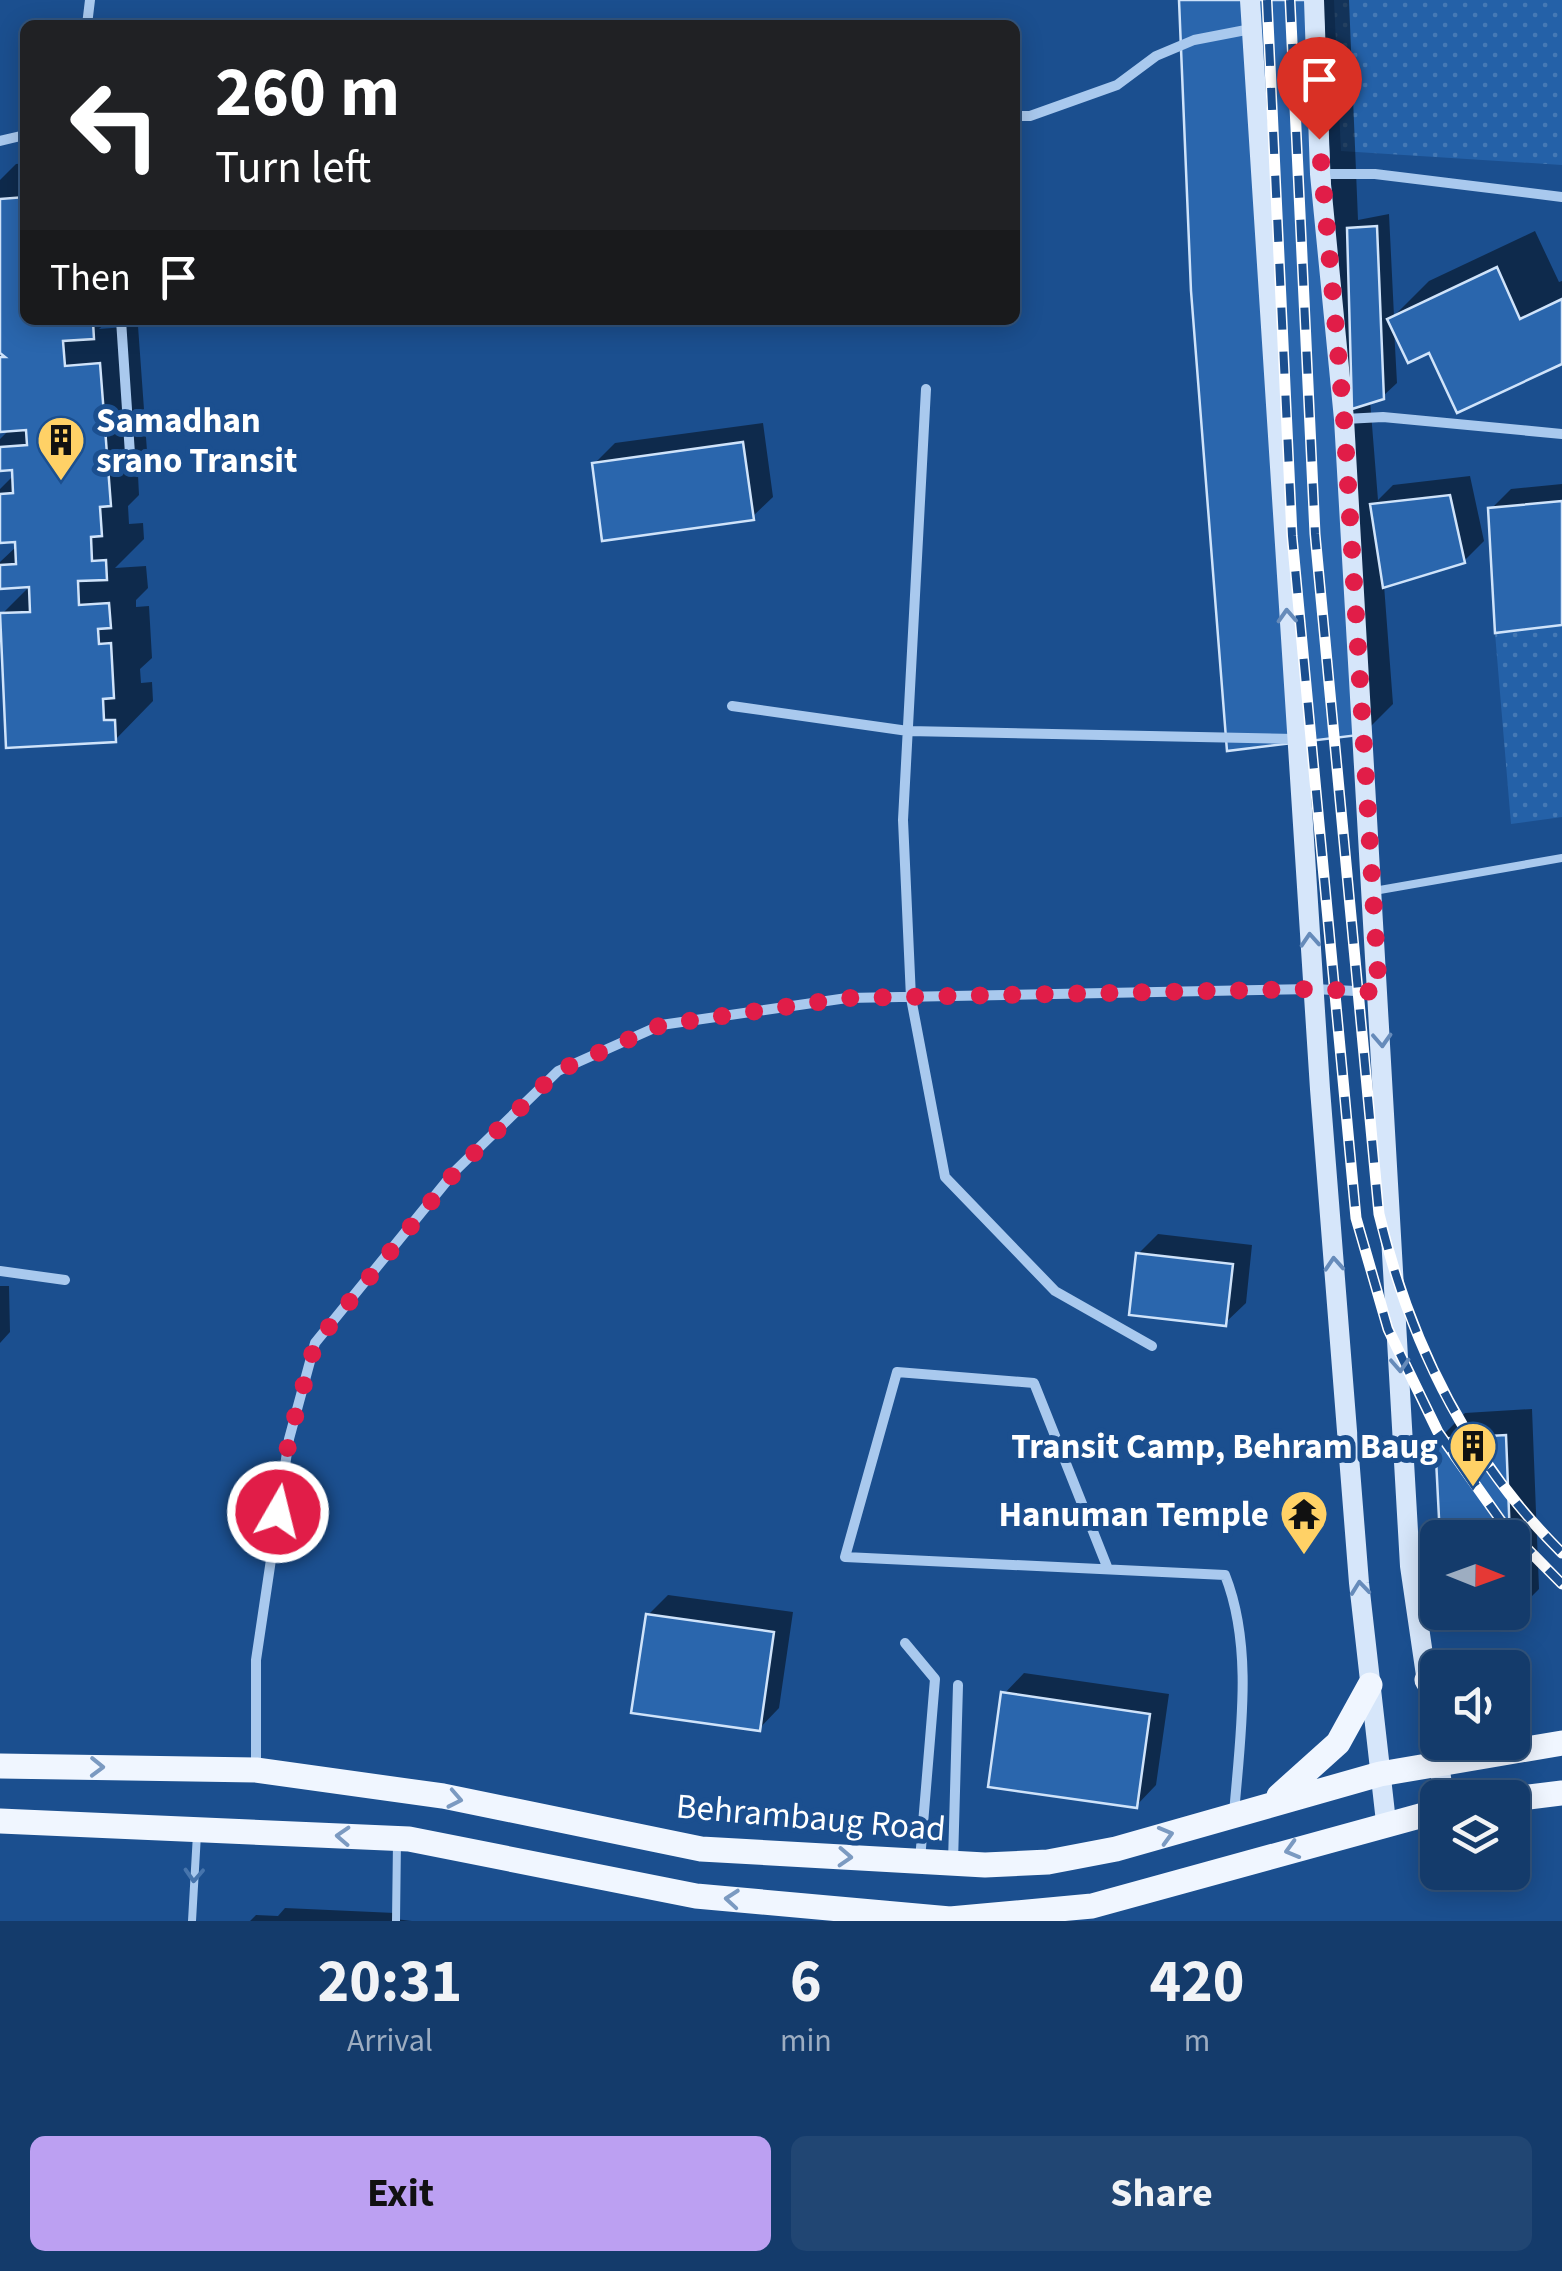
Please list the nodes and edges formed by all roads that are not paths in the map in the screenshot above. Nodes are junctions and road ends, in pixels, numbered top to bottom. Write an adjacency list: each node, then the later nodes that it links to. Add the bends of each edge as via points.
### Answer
1 (1250, 0): 3 (main road)
2 (1314, 0): 5 (main road)
3 (1252, 28): 4 (street, via 1194,40 1156,56 1117,86); 14 (main road, one-way to 3)
4 (1020, 115)
5 (1320, 174): 6 (street, via 1375,174); 9 (main road)
6 (1562, 197)
7 (122, 325): 11 (street)
8 (926, 390): 13 (street)
9 (1344, 419): 10 (street); 16 (main road)
10 (1562, 434)
11 (130, 454)
12 (732, 706): 13 (street)
13 (908, 731): 14 (street); 19 (street, via 903,820)
14 (1295, 738): 17 (main road, one-way to 14)
15 (1562, 858): 16 (lane)
16 (1374, 891): 18 (main road)
17 (1313, 989): 18 (street); 19 (street); 27 (main road, one-way to 17)
18 (1379, 992): 25 (main road, one-way to 25, via 1410,1566)
19 (912, 998): 22 (street, via 946,1177 1055,1292); 32 (street, via 846,998 661,1025 558,1071 456,1171 315,1344 289,1439 256,1660)
20 (0, 1272): 21 (street)
21 (65, 1280)
22 (1152, 1346)
23 (1108, 1570): 23 (street, via 844,1557 897,1372 1034,1383); 38 (street, via 1225,1576 1240,1612)
24 (905, 1643): 44 (street, via 936,1679)
25 (1425, 1650)
26 (958, 1686): 45 (street)
27 (1370, 1686): 33 (main road); 37 (main road, via 1338,1743)
28 (1562, 1743): 29 (main road, Behrambaug Road)
29 (1530, 1746)
30 (1439, 1760): 33 (main road, Behrambaug Road); 34 (main road)
31 (0, 1766): 32 (main road, Behrambaug Road, one-way to 32)
32 (256, 1770): 44 (main road, Behrambaug Road, one-way to 44, via 443,1796 701,1849)
33 (1380, 1774): 37 (main road, Behrambaug Road); 41 (main road)
34 (1442, 1780)
35 (1562, 1793): 36 (main road)
36 (1530, 1797)
37 (1267, 1806): 38 (main road, Behrambaug Road)
38 (1234, 1815): 45 (main road, Behrambaug Road, one-way to 38, via 1048,1862 1116,1850)
39 (1420, 1815): 41 (main road)
40 (0, 1821): 42 (main road)
41 (1386, 1822): 43 (main road, one-way to 43, via 1092,1906 950,1919 696,1896)
42 (197, 1830): 43 (main road, one-way to 42); 46 (lane, one-way to 46)
43 (397, 1838): 47 (lane)
44 (920, 1861): 45 (main road, Behrambaug Road)
45 (953, 1864)
46 (192, 1921)
47 (396, 1921)

